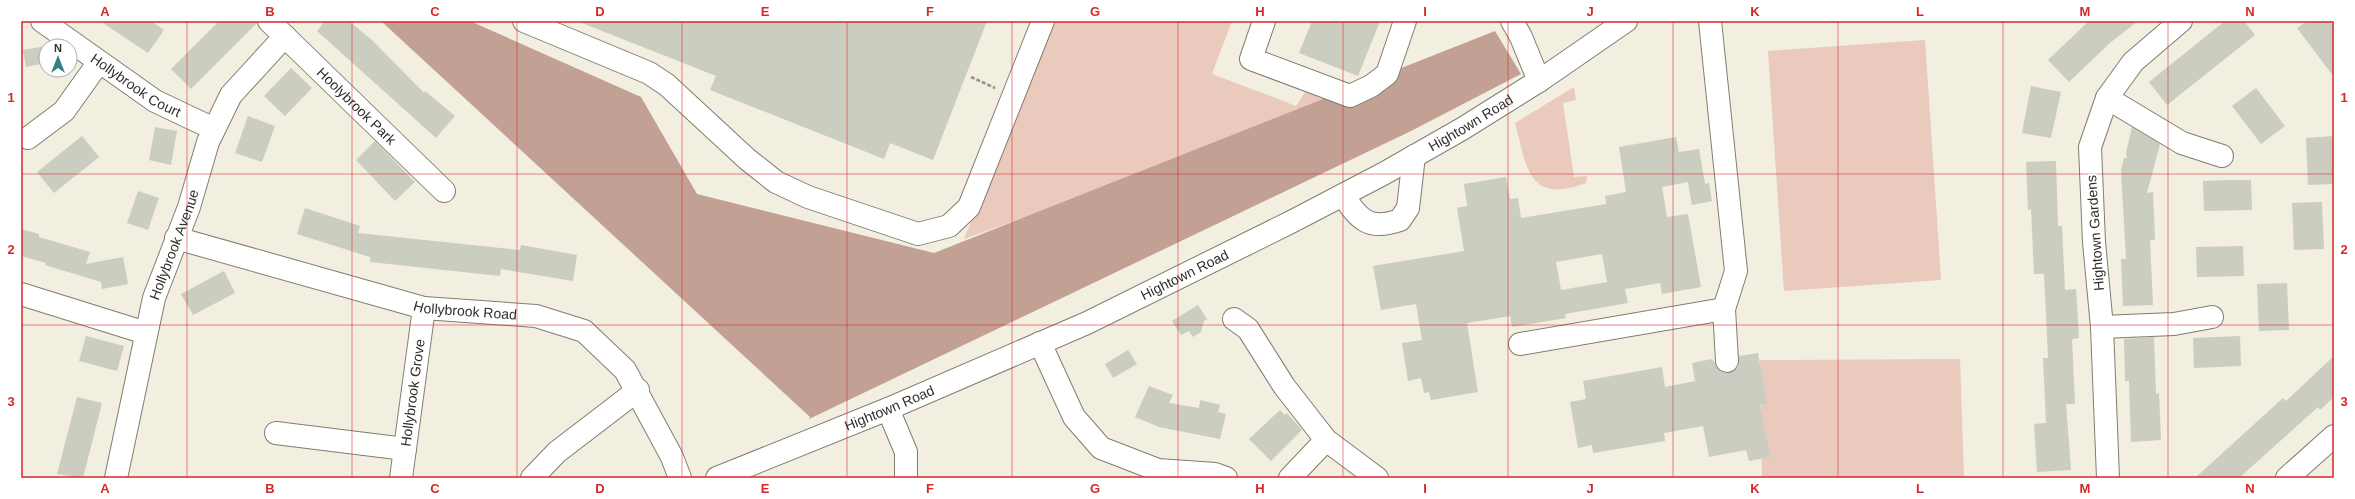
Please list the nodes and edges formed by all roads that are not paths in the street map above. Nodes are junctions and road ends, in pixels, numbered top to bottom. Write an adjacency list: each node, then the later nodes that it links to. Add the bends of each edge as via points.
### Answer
1 (42, 21): 12 (street, Hollybrook Court)
2 (269, 21): 11 (street, Hoolybrook Park)
3 (524, 21): 4 (street, via 649,73 667,85 747,159 776,182 808,197 918,234 949,226 961,218 969,207)
4 (1043, 21)
5 (1264, 21): 6 (street, via 1250,59 1350,96 1371,86 1387,74)
6 (1405, 21)
7 (1512, 21): 13 (street)
8 (1626, 21): 13 (street, Hightown Road)
9 (1710, 21): 24 (street, via 1736,271)
10 (2182, 21): 14 (street, Hightown Gardens, via 2133,62)
11 (285, 36): 15 (street, Hollybrook Avenue, via 231,95); 19 (street, Hoolybrook Park)
12 (98, 62): 15 (street, Hollybrook Court, via 155,101); 16 (street, via 64,110)
13 (1539, 81): 17 (street, Hightown Road)
14 (2107, 98): 18 (street, via 2182,143); 27 (street, Hightown Gardens, via 2090,147 2094,242)
15 (214, 129): 21 (street, Hollybrook Avenue, via 189,207)
16 (28, 138)
17 (1414, 156): 20 (street, Hightown Road); 20 (street, via 1408,208 1400,220 1378,225 1365,222 1356,215)
18 (2222, 156)
19 (444, 191)
20 (1343, 195): 29 (street, Hightown Road)
21 (176, 238): 23 (street, Hollybrook Road); 28 (street, Hollybrook Avenue, via 154,298)
22 (21, 294): 28 (street)
23 (424, 308): 32 (street, Hollybrook Road, via 536,316 584,331 625,370); 37 (street, Hollybrook Grove)
24 (1724, 309): 30 (street); 31 (street)
25 (2212, 317): 27 (street, via 2174,324)
26 (1234, 319): 36 (street, via 1248,329 1284,386)
27 (2102, 327): 47 (street, Hightown Gardens)
28 (146, 333): 38 (street, Hollybrook Avenue)
29 (1040, 343): 33 (street, Hightown Road); 44 (street, via 1074,417 1100,448 1158,470 1215,474)
30 (1520, 344)
31 (1727, 361)
32 (638, 390): 40 (street, via 557,452); 41 (street, Hollybrook Road, via 672,456)
33 (888, 409): 42 (street, Hightown Road); 43 (street, via 906,452)
34 (276, 433): 37 (street)
35 (2334, 436): 48 (street)
36 (1326, 440): 45 (street); 46 (street)
37 (405, 449): 39 (street, Hollybrook Grove)
38 (116, 478)
39 (401, 478)
40 (532, 478)
41 (680, 478)
42 (717, 478)
43 (906, 478)
44 (1226, 478)
45 (1290, 478)
46 (1377, 478)
47 (2108, 478)
48 (2287, 478)

